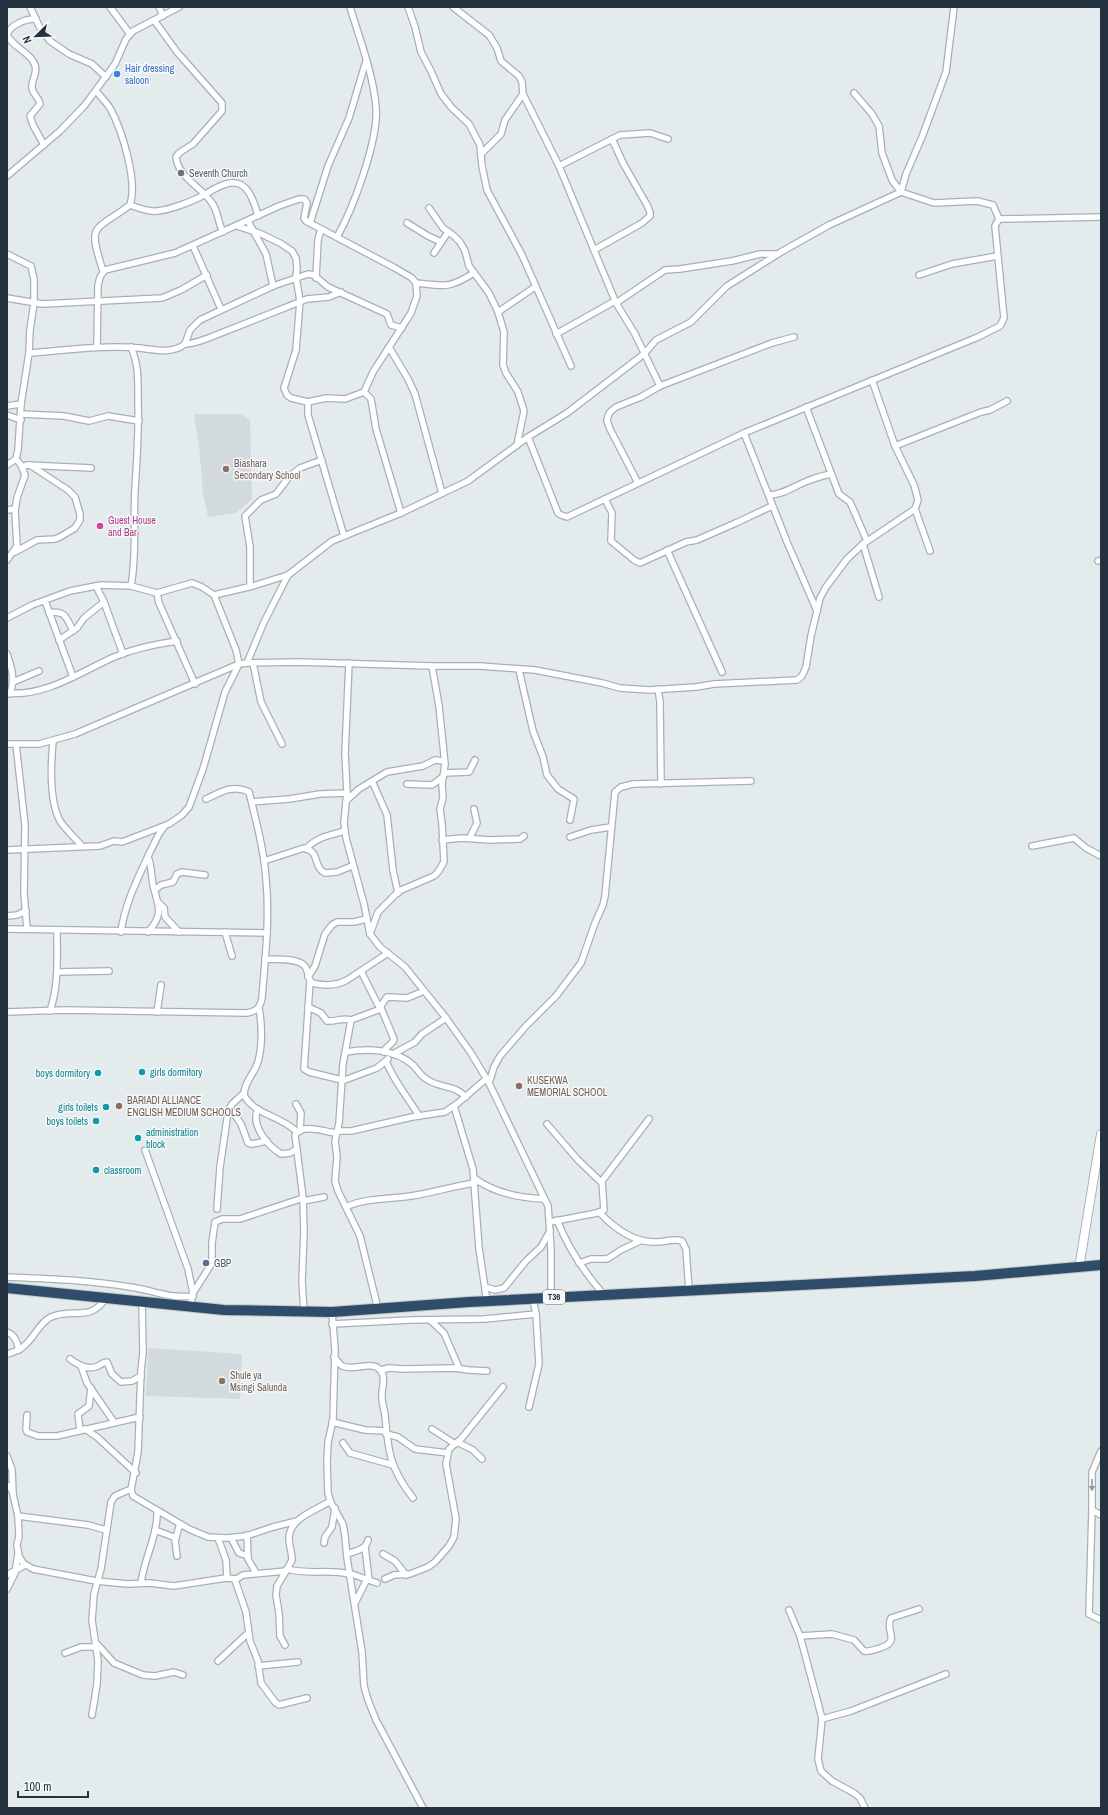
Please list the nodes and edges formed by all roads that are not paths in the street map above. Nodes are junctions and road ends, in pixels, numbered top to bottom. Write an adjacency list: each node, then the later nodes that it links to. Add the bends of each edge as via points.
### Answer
1 (30, 7): 10 (street)
2 (110, 7): 12 (street)
3 (160, 7): 9 (street)
4 (178, 7): 9 (street)
5 (350, 7): 13 (street)
6 (408, 7): 21 (street, via 421,52 441,94 469,124 480,145)
7 (453, 7): 16 (street, via 489,35 501,61 519,76)
8 (954, 7): 24 (street, via 946,72)
9 (163, 16): 11 (street)
10 (36, 19): 14 (street, via 54,44 92,64); 20 (street, via 23,21 8,34 35,64 36,75 32,83 40,104 30,116)
11 (154, 20): 12 (street, via 136,28); 25 (street, via 177,52 222,103 222,111 193,144 176,157 187,178)
12 (130, 34): 14 (street)
13 (366, 60): 32 (street); 39 (street, via 376,109 373,139 356,192)
14 (106, 77): 15 (street)
15 (96, 91): 20 (street); 26 (street, via 110,109 125,145 131,172)
16 (523, 94): 21 (street, via 505,120 501,134); 22 (street)
17 (854, 94): 24 (street, via 879,126 882,153 892,180)
18 (612, 139): 19 (street, via 620,135 650,133); 22 (street); 42 (street, via 622,163 647,205 650,216)
19 (668, 139)
20 (44, 145): 23 (street)
21 (481, 154): 55 (street, via 487,190 522,255)
22 (559, 166): 42 (street)
23 (7, 176)
24 (901, 192): 30 (street, via 934,203 977,201 993,205); 45 (street, via 829,226)
25 (204, 194): 26 (street, via 157,211); 28 (street, via 232,182 242,186 252,196); 37 (street, via 214,206)
26 (130, 205): 47 (street, via 104,221 97,229 94,242)
27 (429, 208): 38 (street)
28 (258, 216): 31 (street); 32 (street, via 301,198 306,201 304,218)
29 (1101, 216): 30 (street)
30 (999, 219): 46 (street, via 995,226)
31 (248, 221): 34 (street); 36 (street)
32 (310, 223): 35 (street)
33 (407, 223): 40 (street)
34 (237, 226): 36 (street); 37 (street)
35 (322, 229): 39 (street); 52 (street, via 318,240)
36 (252, 230): 51 (street, via 280,242 292,251 297,262); 54 (street, via 266,254)
37 (223, 232): 41 (street)
38 (448, 232): 40 (street); 48 (street, via 460,242)
39 (337, 237): 53 (street, via 406,274)
40 (441, 242): 43 (street)
41 (193, 246): 47 (street, via 160,258); 49 (street)
42 (594, 250): 59 (street)
43 (434, 252)
44 (7, 254): 60 (street, via 32,268)
45 (778, 254): 59 (street, via 760,254 732,261 665,270); 72 (street, via 727,286 691,322 656,340)
46 (997, 256): 50 (street, via 952,264); 74 (street, via 1004,318 1000,326)
47 (103, 271): 58 (street, via 98,281)
48 (474, 273): 53 (street, via 448,286); 63 (street, via 489,293)
49 (207, 275): 58 (street, via 162,298); 62 (street)
50 (919, 275)
51 (296, 277): 52 (street, via 308,274); 54 (street); 61 (street)
52 (316, 278): 56 (street, via 324,285)
53 (416, 283): 64 (street, via 414,307)
54 (273, 286): 62 (street)
55 (535, 287): 63 (street); 65 (street)
56 (341, 292): 61 (street, via 329,297 311,298); 64 (street, via 387,314 391,325)
57 (7, 298): 60 (street)
58 (97, 301): 60 (street); 68 (street)
59 (616, 302): 65 (street); 72 (street)
60 (34, 303): 71 (street)
61 (299, 304): 67 (street, via 196,343); 78 (street, via 296,350 284,389 289,397)
62 (221, 309): 67 (street, via 196,322)
63 (498, 312): 88 (street, via 504,332 506,373 518,392 524,411)
64 (402, 328): 69 (street)
65 (556, 334): 73 (street)
66 (794, 337): 75 (street)
67 (185, 344): 70 (street, via 170,350)
68 (97, 347): 70 (street); 71 (street)
69 (388, 347): 76 (street); 98 (street, via 415,394)
70 (131, 348): 85 (street, via 138,378)
71 (29, 353): 79 (street)
72 (644, 354): 75 (street); 87 (street, via 567,413)
73 (571, 366)
74 (872, 380): 81 (street); 89 (street)
75 (660, 386): 97 (street, via 616,407 608,416 610,429)
76 (364, 392): 78 (street, via 345,399 326,398); 105 (street, via 371,399 376,429)
77 (1007, 401): 89 (street, via 990,410)
78 (308, 402): 91 (street, via 308,415)
79 (22, 404): 80 (street); 82 (street)
80 (7, 406)
81 (806, 407): 86 (street); 96 (street)
82 (21, 414): 84 (street); 85 (street, via 64,416 89,421 108,416)
83 (7, 415): 84 (street)
84 (21, 420): 90 (street)
85 (139, 421): 114 (street, via 135,553)
86 (744, 434): 97 (street); 99 (street)
87 (528, 438): 88 (street); 100 (street, via 561,516 568,517)
88 (517, 445): 98 (street, via 468,481)
89 (895, 446): 103 (street, via 914,485 918,500)
90 (16, 459): 92 (street); 94 (street)
91 (322, 460): 106 (street); 115 (street, via 300,468 276,494 261,500 245,516 250,547)
92 (7, 465)
93 (30, 466): 94 (street); 95 (street); 110 (street, via 75,497 80,520 75,528 60,537 37,540)
94 (22, 467): 102 (street, via 25,480 17,498)
95 (91, 468)
96 (830, 474): 99 (street, via 776,495); 107 (street, via 839,494 850,502)
97 (638, 483): 100 (street)
98 (442, 493): 105 (street)
99 (769, 495): 101 (street)
100 (605, 499): 108 (street, via 612,513 611,541 620,550 640,563)
101 (772, 506): 108 (street, via 697,540); 121 (street)
102 (16, 509): 104 (street); 110 (street)
103 (915, 509): 107 (street); 109 (street)
104 (7, 510)
105 (401, 513): 106 (street)
106 (344, 536): 112 (street, via 332,541)
107 (865, 542): 118 (street); 121 (street, via 826,587)
108 (668, 550): 135 (street)
109 (930, 551)
110 (15, 552): 111 (street)
111 (7, 560)
112 (288, 575): 115 (street); 129 (street, via 264,622)
113 (96, 586): 114 (street); 119 (street, via 70,591); 120 (street)
114 (131, 586): 116 (street)
115 (250, 586): 117 (street)
116 (156, 593): 117 (street, via 192,583 202,586); 126 (street)
117 (214, 595): 131 (street)
118 (879, 597)
119 (45, 601): 122 (street); 123 (street)
120 (104, 602): 124 (street); 128 (street)
121 (817, 611): 139 (street, via 806,667 797,680)
122 (49, 613): 124 (street, via 61,612 67,618); 125 (street)
123 (7, 618)
124 (72, 631): 125 (street)
125 (59, 640): 136 (street)
126 (177, 641): 128 (street); 138 (street)
127 (7, 654): 137 (street)
128 (123, 654): 136 (street)
129 (250, 663): 130 (street); 131 (street); 144 (street, via 261,702)
130 (349, 663): 132 (street); 152 (street, via 345,753)
131 (239, 664): 138 (street); 158 (street, via 225,692 203,769 189,807)
132 (432, 666): 133 (street, via 480,666); 146 (street, via 440,706)
133 (518, 670): 139 (street, via 534,670 620,688); 157 (street, via 547,775 558,789 574,799)
134 (39, 671): 137 (street)
135 (722, 672)
136 (73, 676): 140 (street, via 39,691)
137 (14, 682): 140 (street)
138 (195, 684): 141 (street)
139 (658, 689): 151 (street)
140 (8, 693)
141 (53, 741): 143 (street, via 29,745); 165 (street, via 53,794 59,819)
142 (7, 744): 143 (street)
143 (16, 744): 167 (street, via 25,825)
144 (282, 744)
145 (474, 760): 147 (street, via 469,772)
146 (444, 761): 147 (street); 148 (street, via 435,760 423,766 393,770)
147 (443, 775): 150 (street, via 432,785); 164 (street, via 443,798 440,809)
148 (372, 781): 154 (street); 176 (street, via 387,815)
149 (750, 781): 151 (street)
150 (407, 784)
151 (661, 784): 159 (street, via 633,784 618,788 614,798)
152 (347, 793): 154 (street); 155 (street)
153 (206, 798): 155 (street, via 227,789 239,788 249,792)
154 (346, 801): 160 (street)
155 (252, 802): 172 (street)
156 (474, 809): 163 (street, via 477,820)
157 (570, 820)
158 (165, 826): 165 (street, via 122,842); 170 (street, via 157,835)
159 (611, 827): 162 (street); 212 (street, via 603,905 581,963 556,996 500,1056)
160 (345, 831): 168 (street, via 321,837); 173 (street)
161 (524, 836): 163 (street, via 520,839)
162 (570, 837)
163 (470, 838): 164 (street)
164 (442, 840): 176 (street, via 444,862 438,872)
165 (82, 846): 167 (street)
166 (1032, 846): 171 (street, via 1074,838)
167 (25, 849): 169 (street); 178 (street)
168 (306, 849): 172 (street); 173 (street, via 314,853 319,867 325,872 337,872)
169 (7, 850)
170 (148, 856): 175 (street); 184 (street, via 129,899)
171 (1101, 856)
172 (264, 861): 188 (street)
173 (352, 866): 180 (street)
174 (204, 875): 175 (street, via 182,872 177,874 173,882 161,885)
175 (155, 890): 177 (street)
176 (398, 893): 189 (street, via 378,912)
177 (159, 903): 185 (street, via 158,919); 186 (street, via 164,908 165,917)
178 (26, 911): 179 (street); 182 (street)
179 (7, 916)
180 (366, 919): 189 (street); 196 (street, via 337,922 332,925 325,934)
181 (7, 929): 182 (street)
182 (27, 929): 183 (street)
183 (58, 930): 184 (street); 194 (street)
184 (121, 932): 185 (street)
185 (148, 932): 186 (street)
186 (179, 932): 187 (street)
187 (225, 932): 188 (street); 191 (street)
188 (266, 933): 192 (street)
189 (370, 934): 190 (street)
190 (388, 953): 193 (street); 198 (street, via 405,967)
191 (232, 956)
192 (265, 959): 196 (street, via 302,963); 200 (street)
193 (361, 971): 196 (street, via 340,984 324,985); 201 (street)
194 (57, 972): 195 (street); 202 (street)
195 (109, 972)
196 (309, 979): 199 (street)
197 (161, 984): 204 (street)
198 (424, 991): 201 (street, via 407,998 387,997); 205 (street)
199 (308, 1007): 206 (street, via 321,1013 327,1021 336,1022 345,1018); 211 (street, via 304,1070)
200 (259, 1008): 204 (street, via 254,1012); 213 (street, via 261,1020 257,1065 246,1083)
201 (380, 1008): 206 (street); 208 (street, via 394,1039)
202 (50, 1011): 203 (street); 204 (street)
203 (7, 1012)
204 (157, 1012)
205 (446, 1018): 209 (street, via 422,1034 415,1042); 212 (street)
206 (351, 1020): 207 (street)
207 (346, 1052): 208 (street, via 370,1049); 211 (street)
208 (384, 1052): 209 (street)
209 (393, 1054): 210 (street); 214 (street, via 412,1064 428,1080 456,1089)
210 (386, 1061): 211 (street, via 377,1068); 219 (street, via 391,1076)
211 (342, 1081): 223 (street)
212 (488, 1081): 214 (street); 231 (street)
213 (244, 1093): 217 (street); 218 (street, via 247,1102)
214 (466, 1097): 216 (street)
215 (296, 1104): 222 (street, via 301,1113)
216 (454, 1106): 219 (street, via 446,1112); 228 (street, via 470,1154)
217 (230, 1108): 225 (street, via 241,1124 248,1143); 234 (street, via 222,1150)
218 (258, 1109): 222 (street, via 287,1123); 225 (street, via 256,1121)
219 (419, 1116): 223 (street)
220 (649, 1119): 229 (street)
221 (546, 1124): 229 (street)
222 (298, 1132): 223 (street, via 309,1129); 226 (street, via 295,1138)
223 (336, 1132): 233 (street, via 335,1181)
224 (1101, 1134): 242 (street)
225 (267, 1141): 226 (street, via 281,1154)
226 (297, 1149): 232 (street)
227 (145, 1150): 247 (street, via 188,1269)
228 (475, 1180): 231 (street, via 502,1192); 233 (street, via 430,1193); 244 (street, via 479,1248)
229 (601, 1182): 235 (street, via 605,1207)
230 (324, 1197): 232 (street)
231 (544, 1198): 237 (street)
232 (303, 1199): 247 (street, via 240,1219 215,1222 212,1263); 256 (street)
233 (346, 1207): 255 (street, via 360,1236)
234 (218, 1209)
235 (599, 1212): 236 (street); 239 (street, via 618,1229)
236 (557, 1220): 237 (street); 240 (street, via 566,1243)
237 (550, 1222): 238 (street)
238 (550, 1231): 244 (street, via 541,1247 526,1260 504,1288 495,1290); 250 (street)
239 (640, 1240): 240 (street, via 607,1259 591,1259); 246 (street, via 682,1241 686,1249)
240 (579, 1263): 248 (street)
241 (1101, 1265): 242 (highway, T36)
242 (1079, 1268): 246 (highway, T36)
243 (7, 1277): 247 (street, via 92,1282 132,1287 166,1296)
244 (485, 1287): 253 (street)
245 (7, 1288): 249 (highway, T36)
246 (688, 1291): 248 (highway, T36)
247 (193, 1294): 254 (street)
248 (604, 1295): 250 (highway, T36)
249 (106, 1298): 252 (highway, T36); 262 (street, via 93,1312 62,1314 49,1318)
250 (551, 1298): 251 (highway, T36)
251 (533, 1300): 253 (highway, T36); 258 (street)
252 (142, 1302): 254 (highway, T36); 270 (street)
253 (487, 1302): 255 (highway, T36)
254 (190, 1307): 256 (highway, T36)
255 (378, 1309): 257 (highway, T36)
256 (304, 1312): 257 (highway, T36)
257 (332, 1312): 260 (street)
258 (536, 1314): 259 (street, via 485,1319); 273 (street, via 539,1364)
259 (430, 1320): 260 (street); 267 (street, via 444,1333)
260 (332, 1324): 264 (street)
261 (7, 1332): 262 (street, via 16,1340)
262 (19, 1350): 263 (street)
263 (7, 1354)
264 (334, 1357): 268 (street, via 341,1366 371,1366); 277 (street)
265 (70, 1360): 266 (street)
266 (82, 1366): 270 (street, via 94,1367 107,1362 112,1374 121,1382 132,1381); 272 (street)
267 (459, 1368): 268 (street); 269 (street)
268 (380, 1370): 280 (street, via 384,1380 382,1398)
269 (487, 1370)
270 (141, 1376): 275 (street)
271 (502, 1386): 282 (street)
272 (91, 1388): 276 (street); 279 (street, via 89,1406 78,1414)
273 (530, 1407)
274 (27, 1415): 279 (street, via 26,1429 30,1434 57,1436)
275 (140, 1417): 276 (street); 288 (street)
276 (114, 1422): 279 (street)
277 (332, 1422): 280 (street); 293 (street, via 328,1462)
278 (432, 1428): 282 (street)
279 (82, 1430): 288 (street, via 97,1437)
280 (386, 1432): 284 (street, via 415,1449); 287 (street)
281 (343, 1443): 287 (street, via 350,1453)
282 (456, 1443): 284 (street); 286 (street, via 472,1450)
283 (1101, 1451): 295 (street, one-way to 295, via 1092,1472)
284 (448, 1454): 321 (street, via 446,1464 456,1519 454,1537 435,1562)
285 (7, 1456): 291 (street, via 12,1470)
286 (482, 1459)
287 (393, 1465): 292 (street)
288 (136, 1473): 290 (street)
289 (7, 1485): 291 (street)
290 (131, 1489): 296 (street, via 136,1498); 301 (street, via 113,1498)
291 (13, 1493): 298 (street)
292 (413, 1498)
293 (330, 1501): 294 (street); 299 (street)
294 (334, 1508): 308 (street, via 332,1526); 311 (street, via 343,1524)
295 (1092, 1510): 297 (street); 333 (street, via 1089,1614)
296 (157, 1511): 300 (street); 302 (street)
297 (1101, 1515)
298 (18, 1516): 301 (street, via 88,1525); 310 (street)
299 (297, 1521): 303 (street); 317 (street, via 289,1538 292,1560)
300 (180, 1524): 304 (street); 305 (street, via 208,1537)
301 (106, 1530): 326 (street, via 101,1569)
302 (155, 1530): 304 (street); 327 (street)
303 (247, 1535): 306 (street); 314 (street)
304 (176, 1538): 313 (street)
305 (218, 1538): 306 (street); 322 (street, via 226,1560)
306 (231, 1538): 314 (street, via 239,1553)
307 (368, 1540): 309 (street)
308 (324, 1543)
309 (365, 1547): 311 (street); 325 (street)
310 (18, 1551): 315 (street); 316 (street)
311 (347, 1554): 319 (street)
312 (383, 1554): 321 (street, via 395,1561)
313 (177, 1556)
314 (248, 1556): 318 (street)
315 (25, 1565): 316 (street); 326 (street, via 40,1572)
316 (16, 1569): 320 (street); 329 (street)
317 (286, 1570): 318 (street); 319 (street, via 304,1573); 338 (street, via 277,1586 276,1595 280,1636)
318 (256, 1573): 323 (street, via 239,1576)
319 (349, 1573): 325 (street); 330 (street)
320 (7, 1575)
321 (406, 1575): 324 (street, via 394,1575)
322 (227, 1578): 323 (street); 327 (street, via 182,1586)
323 (236, 1579): 334 (street)
324 (385, 1579)
325 (368, 1580): 328 (street); 330 (street)
326 (96, 1581): 327 (street); 337 (street, via 92,1610)
327 (141, 1583)
328 (377, 1583)
329 (7, 1588)
330 (355, 1603): 349 (street, via 364,1686 368,1700)
331 (919, 1609): 336 (street, via 891,1618 890,1643 870,1652 864,1651 854,1640 832,1634)
332 (788, 1610): 336 (street)
333 (1101, 1620)
334 (249, 1629): 335 (street); 339 (street)
335 (246, 1635): 339 (street); 341 (street)
336 (800, 1636): 348 (street)
337 (96, 1645): 340 (street); 345 (street, via 114,1664 143,1675 155,1676 174,1672); 347 (street, via 98,1684)
338 (285, 1645)
339 (251, 1646): 343 (street)
340 (64, 1652)
341 (218, 1661)
342 (298, 1662): 343 (street)
343 (258, 1666): 346 (street, via 261,1683 279,1705)
344 (946, 1674): 348 (street, via 855,1710)
345 (183, 1675)
346 (307, 1698)
347 (92, 1715)
348 (822, 1719): 350 (street, via 818,1759 821,1771 860,1798)
349 (423, 1808)
350 (865, 1808)

